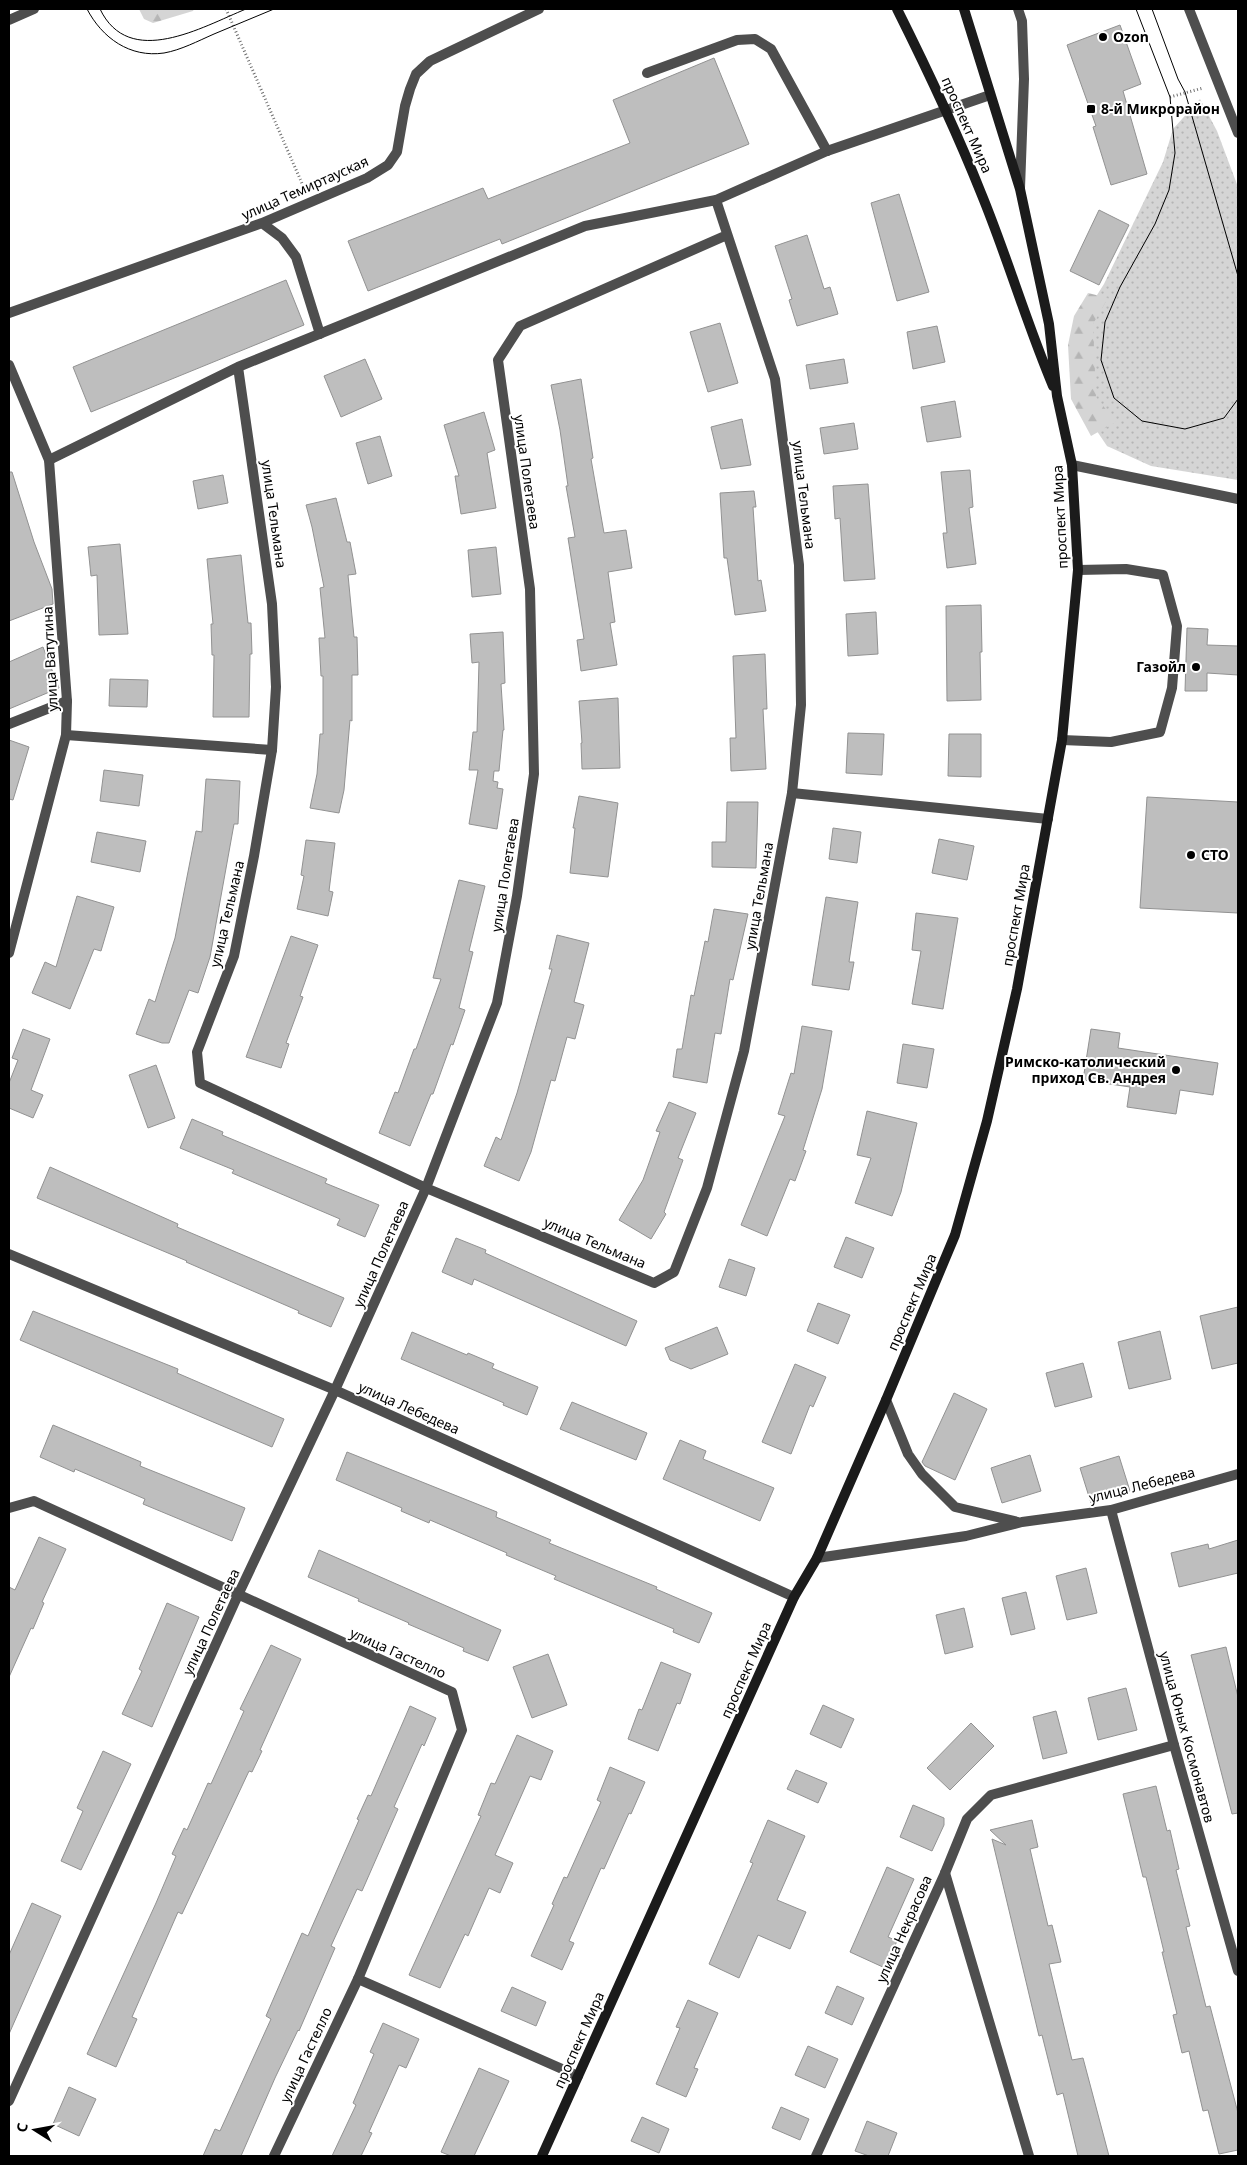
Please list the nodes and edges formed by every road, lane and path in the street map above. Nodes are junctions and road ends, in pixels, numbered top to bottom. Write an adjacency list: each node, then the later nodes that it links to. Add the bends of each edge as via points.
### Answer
1 (34, 9): 8 (street)
2 (226, 9): 18 (path)
3 (539, 9): 18 (street, улица Темиртауская, via 430,61 416,74 405,106 397,152 388,165)
4 (897, 9): 13 (main road, проспект Мира)
5 (964, 9): 11 (main road, проспект Мира)
6 (1018, 9): 16 (street, via 1022,21 1024,78)
7 (1188, 9): 10 (street)
8 (9, 20)
9 (647, 73): 15 (street, via 737,40 754,39 771,49)
10 (1219, 84): 12 (path); 14 (street)
11 (990, 94): 13 (street); 16 (main road, проспект Мира)
12 (1170, 97)
13 (947, 110): 15 (street); 25 (main road, проспект Мира, via 982,194 1029,329)
14 (1238, 133)
15 (828, 151): 17 (street)
16 (1020, 189): 25 (main road, проспект Мира, via 1049,324)
17 (716, 200): 20 (street, улица Тельмана); 22 (street, via 585,226)
18 (310, 203): 19 (street, улица Темиртауская)
19 (262, 223): 21 (street, улица Темиртауская); 22 (street, via 282,238 296,257)
20 (727, 234): 35 (street, улица Тельмана, via 775,379 799,565 801,705); 38 (street, улица Полетаева, via 520,326 498,360 530,589 534,774 517,896 497,1003)
21 (9, 313)
22 (320, 334): 24 (street)
23 (9, 365): 26 (street, улица Ватутина)
24 (238, 367): 26 (street); 34 (street, улица Тельмана, via 272,604 276,687)
25 (1057, 396): 27 (main road, проспект Мира)
26 (49, 460): 30 (street, улица Ватутина)
27 (1072, 465): 28 (street); 29 (main road, проспект Мира)
28 (1238, 499)
29 (1078, 570): 33 (main road, проспект Мира); 33 (street, via 1126,569 1162,575 1177,626 1172,688 1160,732 1111,742)
30 (68, 700): 31 (street); 32 (street, улица Ватутина)
31 (9, 724)
32 (66, 735): 34 (street); 37 (street, улица Ватутина)
33 (1062, 740): 36 (main road, проспект Мира)
34 (272, 750): 38 (street, улица Тельмана, via 234,956 197,1052 200,1084)
35 (792, 793): 36 (street); 38 (street, улица Тельмана, via 744,1051 707,1188 674,1272 654,1283)
36 (1048, 818): 41 (main road, проспект Мира, via 1017,989 987,1121 955,1235)
37 (9, 952)
38 (426, 1188): 40 (street, улица Полетаева)
39 (9, 1254): 40 (street, улица Лебедева)
40 (335, 1390): 47 (street, улица Полетаева); 48 (street, улица Лебедева)
41 (886, 1400): 45 (street, улица Лебедева, via 908,1454 922,1474 955,1507); 46 (main road, проспект Мира)
42 (1238, 1474): 44 (street, улица Лебедева)
43 (9, 1508): 47 (street, улица Гастелло, via 34,1501)
44 (1111, 1510): 45 (street, улица Лебедева); 49 (street, улица Юных Космонавтов)
45 (1022, 1522): 46 (street, улица Лебедева, via 966,1536)
46 (817, 1558): 48 (main road, проспект Мира)
47 (238, 1595): 52 (street, улица Гастелло, via 452,1692 462,1730); 54 (street, улица Полетаева)
48 (794, 1597): 53 (main road, проспект Мира)
49 (1174, 1745): 50 (street, via 991,1795 967,1819); 51 (street, улица Юных Космонавтов)
50 (945, 1873): 57 (street, улица Некрасова); 58 (street, улица Некрасова)
51 (1238, 1971)
52 (358, 1978): 53 (street); 55 (street, улица Гастелло)
53 (578, 2076): 56 (main road, проспект Мира)
54 (9, 2101)
55 (274, 2156)
56 (542, 2156)
57 (816, 2156)
58 (1029, 2156)

